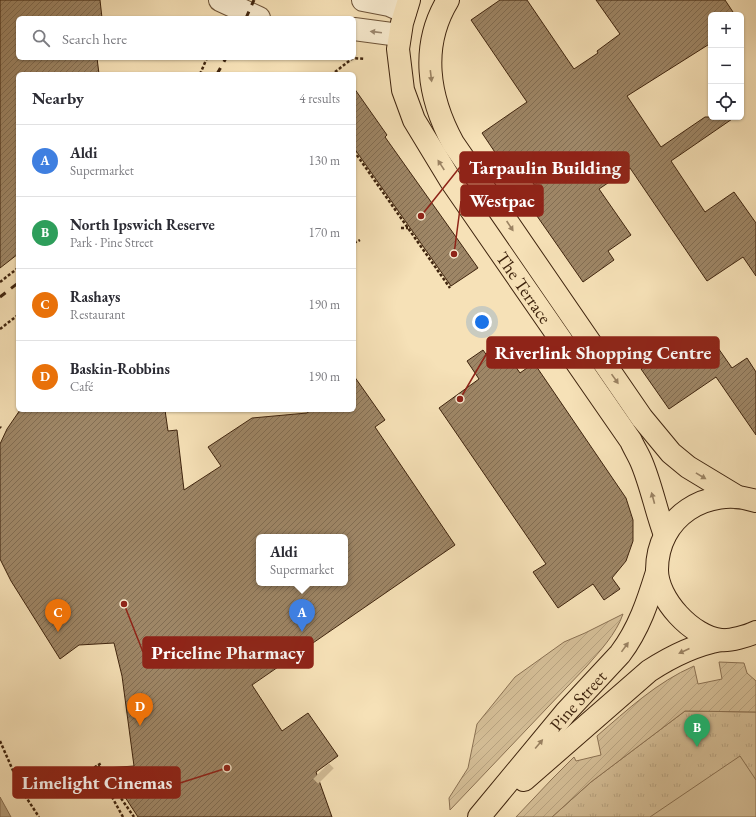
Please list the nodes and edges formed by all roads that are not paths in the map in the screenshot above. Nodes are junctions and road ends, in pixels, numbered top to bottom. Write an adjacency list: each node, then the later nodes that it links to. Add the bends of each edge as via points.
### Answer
1 (220, 0): 5 (street)
2 (363, 0): 4 (street)
3 (448, 0): 8 (main road, The Terrace)
4 (407, 6): 7 (main road, The Terrace); 8 (main road)
5 (255, 16)
6 (356, 29): 7 (street, one-way to 6)
7 (399, 35): 8 (main road); 10 (main road, The Terrace, one-way to 7, via 641,460 631,441 451,181 420,132 403,90 398,55)
8 (433, 35): 9 (main road, The Terrace, one-way to 9, via 430,67 434,95 443,124 453,143 642,418 688,468)
9 (749, 498): 10 (main road, via 713,498 695,504)
10 (666, 535): 11 (main road, via 658,555)
11 (657, 572): 13 (main road, via 666,599 680,618 699,632); 15 (main road, Pine Street, one-way to 11, via 566,712 620,654 642,618)
12 (756, 632): 13 (main road, Pine Street)
13 (727, 639): 14 (street); 16 (main road, Pine Street, one-way to 16, via 685,650 648,671)
14 (756, 646)
15 (479, 817)
16 (482, 817)

